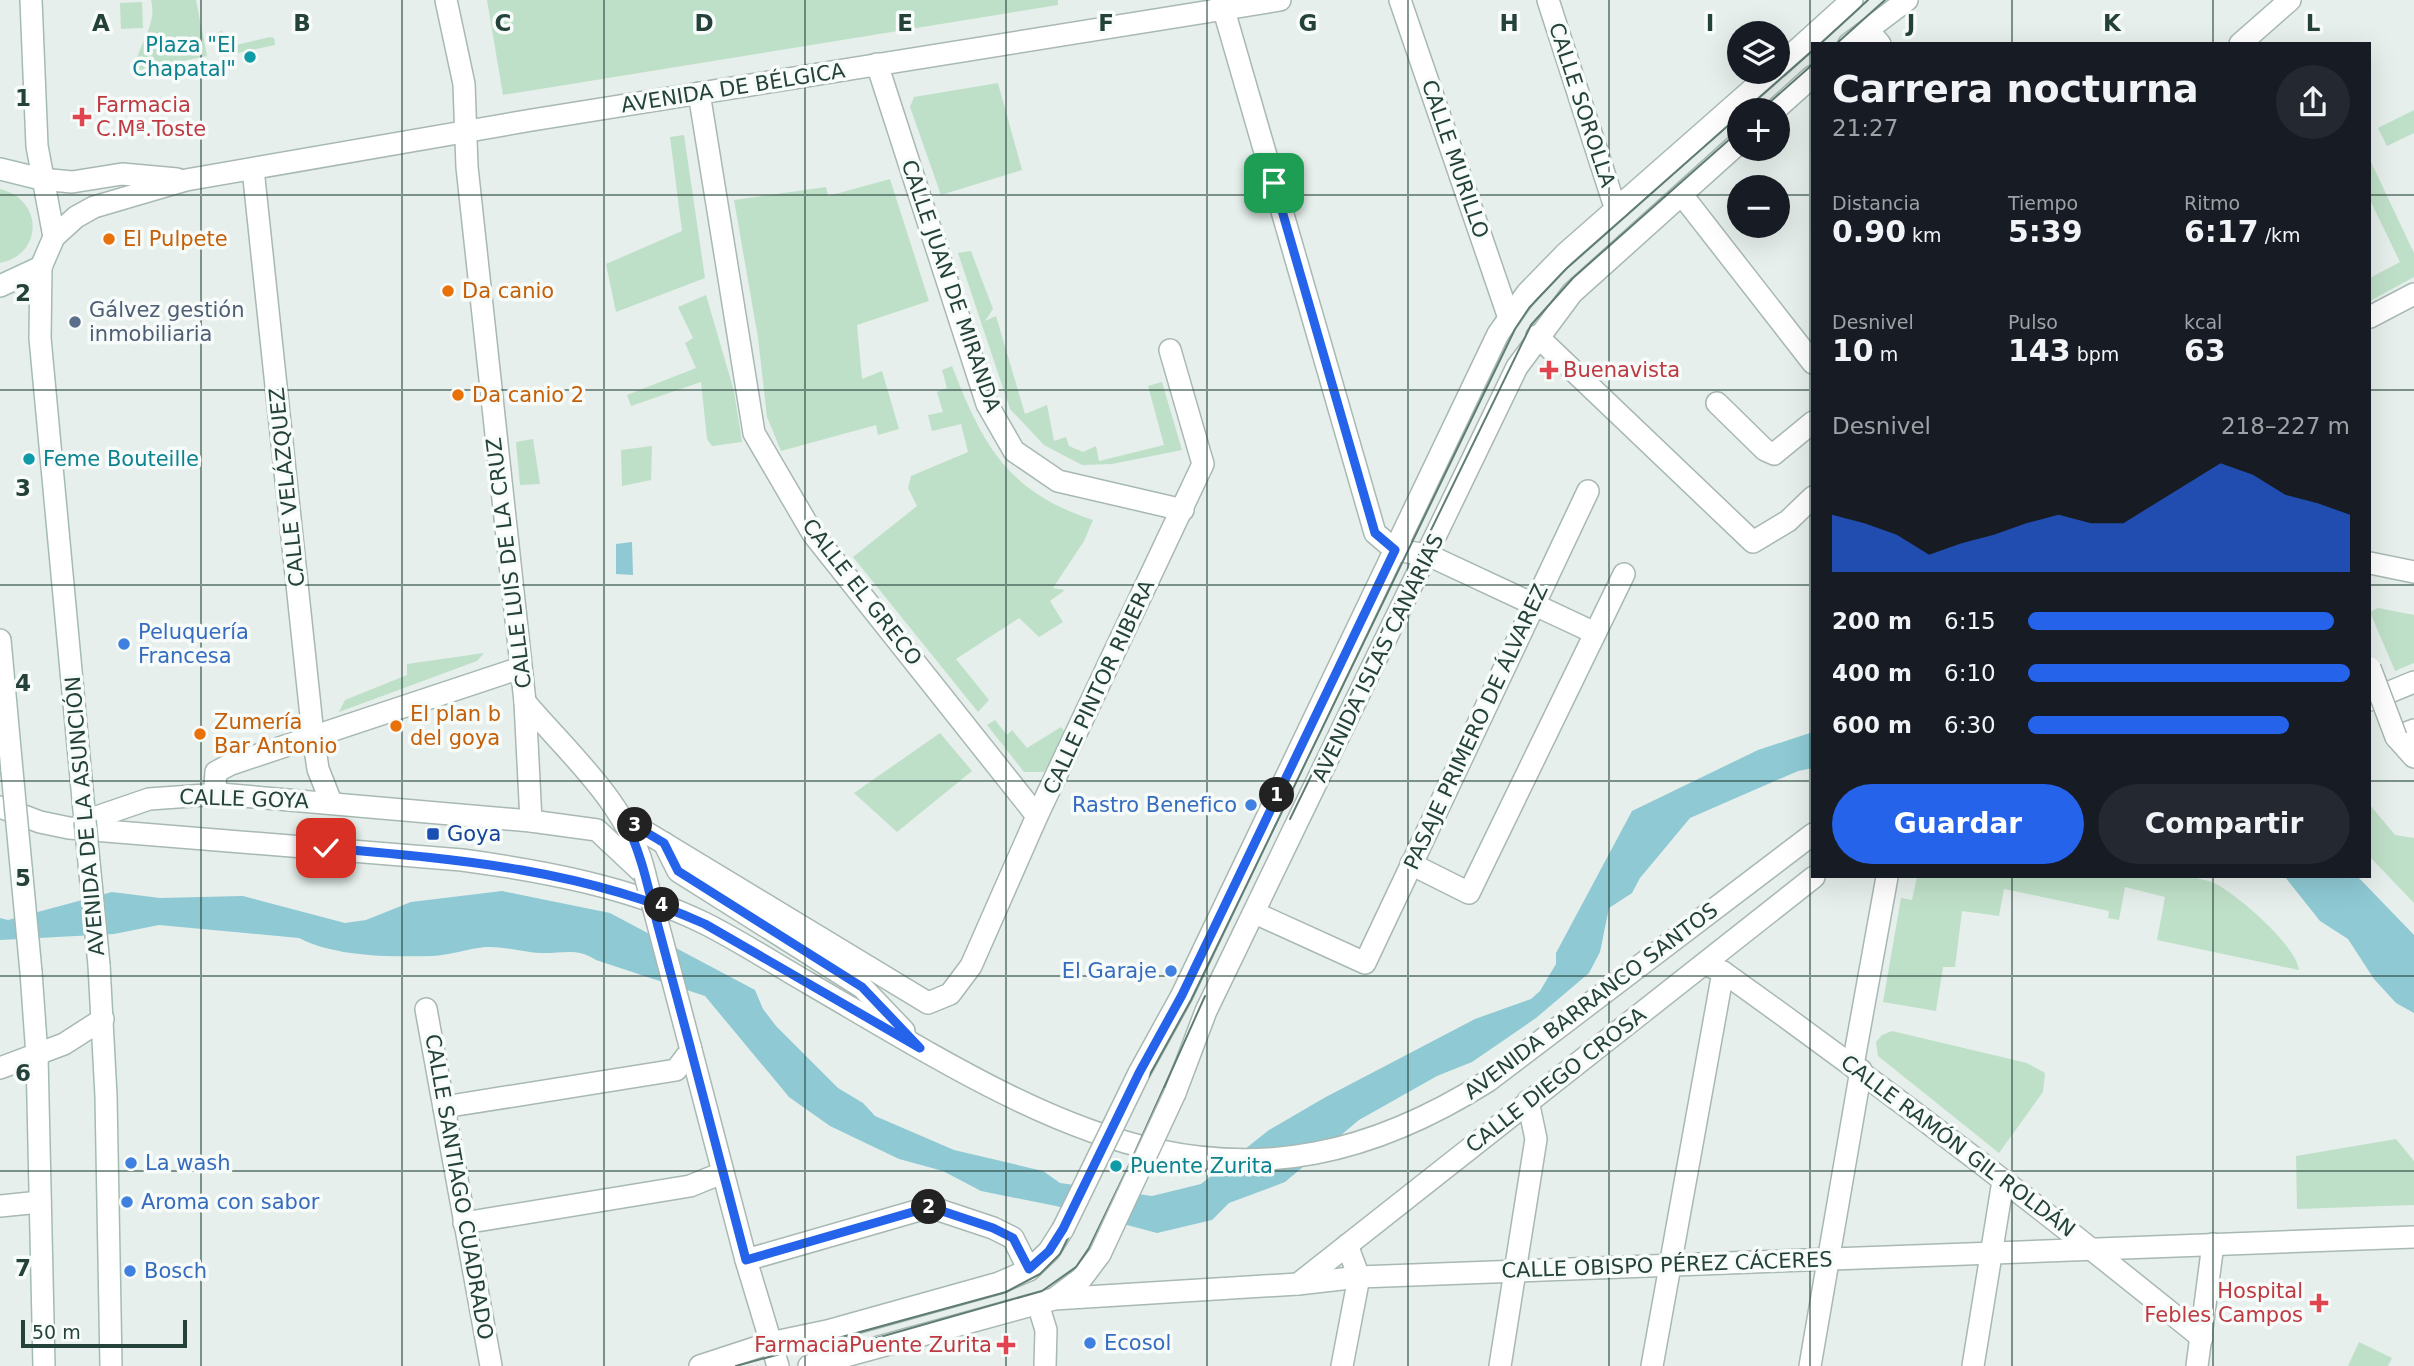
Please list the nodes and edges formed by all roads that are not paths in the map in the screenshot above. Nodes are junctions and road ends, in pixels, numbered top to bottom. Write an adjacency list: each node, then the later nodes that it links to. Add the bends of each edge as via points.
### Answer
1 (32, 0): 23 (street, via 34,114)
2 (446, 0): 19 (street, CALLE LUIS DE LA CRUZ, via 464,84)
3 (1280, 0): 9 (street, AVENIDA DE BÉLGICA)
4 (1400, 0): 32 (street, CALLE MURILLO)
5 (1548, 0): 26 (street, CALLE SOROLLA, via 1613,201)
6 (1852, 0): 13 (street)
7 (1907, 0): 10 (street)
8 (2290, 0): 12 (street)
9 (1222, 4): 14 (street, AVENIDA DE BÉLGICA); 41 (street, via 1375,533)
10 (1874, 37): 11 (street)
11 (1856, 42)
12 (2242, 42)
13 (1790, 55)
14 (877, 64): 17 (street, AVENIDA DE BÉLGICA); 40 (street, CALLE JUAN DE MIRANDA, via 987,404 1014,451 1058,481)
15 (1811, 78): 18 (street)
16 (1758, 84): 26 (street, AVENIDA ISLAS CANARIAS)
17 (699, 93): 19 (street, AVENIDA DE BÉLGICA); 61 (street, CALLE EL GRECO, via 754,433 813,534)
18 (1788, 98)
19 (465, 131): 22 (street, AVENIDA DE BÉLGICA); 49 (street, CALLE LUIS DE LA CRUZ)
20 (1727, 154): 25 (street, AVENIDA ISLAS CANARIAS)
21 (0, 169): 23 (street, AVENIDA DE BÉLGICA)
22 (253, 169): 24 (street, AVENIDA DE BÉLGICA); 55 (street, CALLE VELÁZQUEZ)
23 (41, 179): 24 (street, AVENIDA DE BÉLGICA, via 72,182 122,174); 27 (street)
24 (186, 180): 27 (street, AVENIDA DE BÉLGICA, via 94,207)
25 (1682, 195): 33 (street, AVENIDA ISLAS CANARIAS, via 1572,293); 35 (street)
26 (1619, 207): 32 (street, AVENIDA ISLAS CANARIAS, via 1527,293)
27 (54, 237): 28 (street)
28 (41, 267): 29 (street); 62 (street, AVENIDA DE LA ASUNCIÓN, via 40,338)
29 (0, 286)
30 (2414, 295): 31 (street)
31 (2371, 316)
32 (1509, 318): 41 (street, AVENIDA ISLAS CANARIAS)
33 (1537, 336): 39 (street, via 1753,542 1788,521); 42 (street, AVENIDA ISLAS CANARIAS, via 1517,367)
34 (1170, 350): 40 (street, CALLE PINTOR RIBERA, via 1203,464)
35 (1811, 360)
36 (1717, 402): 37 (street, via 1774,454)
37 (1811, 424)
38 (1588, 491): 46 (street, PASAJE PRIMERO DE ÁLVAREZ)
39 (1811, 498)
40 (1183, 510): 61 (street, CALLE PINTOR RIBERA)
41 (1395, 550): 42 (street); 98 (street, AVENIDA ISLAS CANARIAS, bridge, via 1182,995 1063,1229 1049,1251)
42 (1427, 555): 46 (street); 71 (street, AVENIDA ISLAS CANARIAS)
43 (2371, 563): 44 (street)
44 (2414, 572)
45 (1624, 574): 47 (street)
46 (1533, 606): 47 (street); 67 (street, PASAJE PRIMERO DE ÁLVAREZ)
47 (1595, 633): 67 (street, via 1469,893)
48 (0, 640): 77 (street, bridge)
49 (520, 668): 53 (street, CALLE LUIS DE LA CRUZ); 55 (street)
50 (2371, 670): 54 (street, bridge)
51 (2414, 682): 52 (street)
52 (2371, 700)
53 (525, 702): 60 (street, CALLE LUIS DE LA CRUZ); 63 (street, CALLE LUIS DE LA CRUZ)
54 (2405, 733): 56 (street)
55 (313, 735): 57 (street, via 221,768 215,779); 58 (street, CALLE VELÁZQUEZ, via 318,769)
56 (2414, 757)
57 (220, 794): 58 (street, CALLE GOYA); 62 (street, CALLE GOYA, via 149,799)
58 (331, 802): 63 (street, CALLE GOYA)
59 (0, 807): 76 (street, AVENIDA BARRANCO SANTOS, via 69,828 523,868 634,897 705,924)
60 (617, 811): 64 (street); 66 (street); 68 (street, CALLE LUIS DE LA CRUZ, via 639,847)
61 (1037, 816): 66 (street, CALLE PINTOR RIBERA, via 971,966 950,994 928,1003)
62 (85, 821): 74 (street, AVENIDA DE LA ASUNCIÓN, bridge)
63 (531, 821): 64 (street, CALLE GOYA)
64 (597, 830): 68 (street)
65 (1811, 836): 76 (street, AVENIDA BARRANCO SANTOS, via 1488,1081 1449,1106 1335,1150 1224,1160 1120,1143 1037,1110)
66 (664, 843): 76 (street, via 678,871 862,987)
67 (1412, 864): 71 (street, PASAJE PRIMERO DE ÁLVAREZ, via 1365,963)
68 (645, 875): 75 (street, CALLE LUIS DE LA CRUZ, bridge)
69 (1813, 878): 72 (street, CALLE DIEGO CROSA)
70 (1886, 878): 78 (street)
71 (1255, 913): 96 (street, AVENIDA ISLAS CANARIAS, bridge)
72 (1714, 968): 78 (street, CALLE RAMÓN GIL ROLDÁN); 82 (street, CALLE DIEGO CROSA); 97 (street)
73 (426, 1009): 83 (street, CALLE SANTIAGO CUADRADO)
74 (103, 1019): 77 (street); 107 (street, AVENIDA DE LA ASUNCIÓN)
75 (690, 1048): 80 (street); 81 (street, CALLE LUIS DE LA CRUZ)
76 (920, 1048)
77 (37, 1056): 79 (street); 86 (street)
78 (1857, 1067): 85 (street, CALLE RAMÓN GIL ROLDÁN); 94 (street)
79 (0, 1068)
80 (676, 1070): 81 (street, via 691,1074); 83 (street)
81 (701, 1086): 84 (street, CALLE LUIS DE LA CRUZ)
82 (1528, 1101): 91 (street, CALLE DIEGO CROSA); 99 (street, via 1536,1139)
83 (444, 1107): 88 (street, CALLE SANTIAGO CUADRADO)
84 (722, 1173): 88 (street, via 690,1186); 95 (street, CALLE LUIS DE LA CRUZ)
85 (2003, 1181): 92 (street, CALLE RAMÓN GIL ROLDÁN); 93 (street)
86 (40, 1202): 87 (street); 106 (street)
87 (0, 1206)
88 (464, 1223): 108 (street, CALLE SANTIAGO CUADRADO)
89 (2414, 1237): 90 (street, CALLE OBISPO PÉREZ CÁCERES)
90 (2213, 1244): 92 (street, CALLE OBISPO PÉREZ CÁCERES); 104 (street)
91 (1348, 1245): 100 (street); 101 (street, CALLE DIEGO CROSA)
92 (2093, 1249): 93 (street, CALLE OBISPO PÉREZ CÁCERES); 104 (street, CALLE RAMÓN GIL ROLDÁN)
93 (1991, 1253): 94 (street, CALLE OBISPO PÉREZ CÁCERES); 117 (street)
94 (1829, 1258): 97 (street, CALLE OBISPO PÉREZ CÁCERES); 116 (street)
95 (746, 1260): 98 (street, via 930,1207 1013,1238); 105 (street, CALLE LUIS DE LA CRUZ)
96 (1096, 1260): 102 (street, via 1099,1282); 103 (street, AVENIDA ISLAS CANARIAS)
97 (1670, 1265): 99 (street, CALLE OBISPO PÉREZ CÁCERES); 115 (street)
98 (1029, 1269): 105 (street, AVENIDA ISLAS CANARIAS, via 999,1283)
99 (1516, 1271): 100 (street, CALLE OBISPO PÉREZ CÁCERES); 114 (street)
100 (1359, 1277): 101 (street, CALLE OBISPO PÉREZ CÁCERES); 113 (street)
101 (1298, 1284): 102 (street, CALLE OBISPO PÉREZ CÁCERES)
102 (1121, 1294): 103 (street, CALLE OBISPO PÉREZ CÁCERES)
103 (1046, 1302): 111 (street, AVENIDA ISLAS CANARIAS); 112 (street)
104 (2202, 1338): 118 (street)
105 (771, 1343): 109 (street, AVENIDA ISLAS CANARIAS); 110 (street, CALLE LUIS DE LA CRUZ)
106 (44, 1366)
107 (111, 1366)
108 (491, 1366)
109 (700, 1366)
110 (778, 1366)
111 (809, 1366)
112 (1045, 1366)
113 (1342, 1366)
114 (1500, 1366)
115 (1652, 1366)
116 (1811, 1366)
117 (1972, 1366)
118 (2197, 1366)

